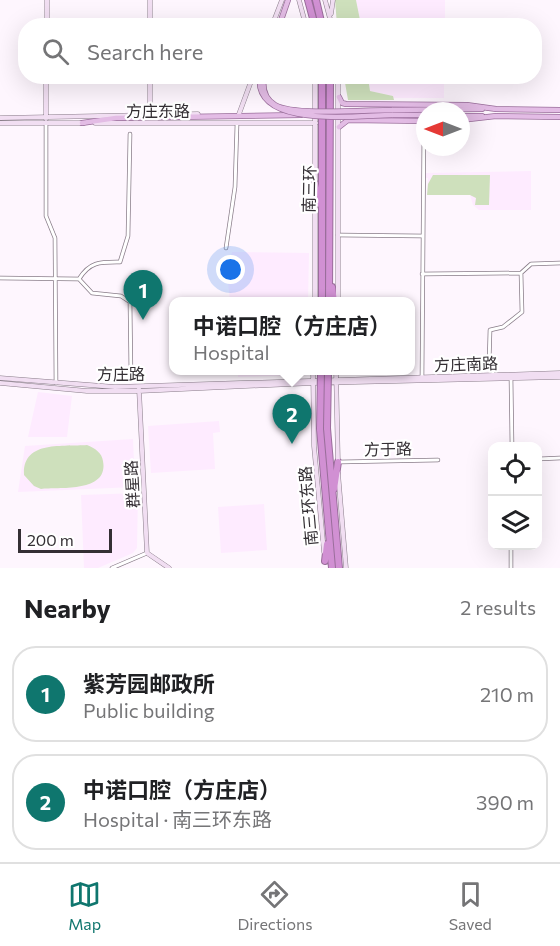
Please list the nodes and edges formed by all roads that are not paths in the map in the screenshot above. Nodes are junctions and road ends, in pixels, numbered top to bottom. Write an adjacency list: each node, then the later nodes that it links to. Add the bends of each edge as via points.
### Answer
1 (47, 0): 10 (main road)
2 (150, 0): 11 (main road)
3 (282, 0): 12 (main road)
4 (288, 0): 13 (main road)
5 (299, 0): 14 (main road)
6 (308, 0): 15 (highway)
7 (316, 0): 16 (highway)
8 (325, 0): 17 (main road)
9 (333, 0): 17 (main road)
10 (46, 18)
11 (150, 18)
12 (275, 18)
13 (282, 18)
14 (304, 18)
15 (313, 18)
16 (320, 18)
17 (330, 18)
18 (46, 84): 43 (main road)
19 (150, 84): 34 (main road)
20 (250, 84): 32 (main road)
21 (261, 84): 35 (main road, bridge, via 260,91 269,105)
22 (263, 84): 31 (main road, bridge, via 267,97 282,108)
23 (314, 84): 33 (main road)
24 (322, 84): 53 (highway, 南三环)
25 (330, 84): 58 (highway, 南三环)
26 (338, 84): 27 (main road)
27 (339, 97): 28 (main road, via 346,104); 49 (main road)
28 (382, 105): 29 (main road); 44 (main road, via 375,112)
29 (496, 109): 30 (main road); 31 (main road)
30 (560, 110)
31 (392, 112): 35 (main road, bridge); 38 (main road)
32 (239, 114): 33 (main road); 34 (main road)
33 (316, 114): 47 (main road)
34 (150, 115): 43 (main road)
35 (304, 115): 46 (main road, bridge, via 116,118)
36 (470, 116): 37 (main road)
37 (496, 116): 39 (main road); 42 (main road)
38 (416, 117)
39 (560, 117)
40 (0, 118): 43 (main road)
41 (416, 119): 44 (main road)
42 (470, 119)
43 (46, 120): 45 (main road, 方庄东路); 46 (main road, 方庄东路); 62 (street, via 46,216 55,238)
44 (382, 120): 49 (main road, via 348,120)
45 (0, 123)
46 (82, 123): 48 (main road, 方庄东路)
47 (316, 123): 48 (main road, 方庄东路); 52 (main road)
48 (237, 124): 56 (street, via 235,187)
49 (339, 127): 54 (main road)
50 (130, 134): 63 (street, via 128,236 120,262 95,262)
51 (424, 156): 55 (street)
52 (315, 184): 53 (highway); 64 (main road)
53 (322, 216): 65 (highway, 南三环)
54 (338, 235): 55 (street); 68 (main road)
55 (423, 236): 60 (street)
56 (226, 248)
57 (560, 263): 59 (street, via 531,264)
58 (329, 272): 66 (highway, 南三环); 67 (highway)
59 (520, 273): 60 (street); 74 (street, via 522,312 503,327 490,330 489,365)
60 (423, 274): 76 (street)
61 (0, 278): 62 (street)
62 (56, 279): 63 (street); 83 (street)
63 (79, 279): 75 (street, via 92,293 121,296 130,302)
64 (315, 297)
65 (322, 297)
66 (329, 297)
67 (335, 297)
68 (336, 297)
69 (560, 373): 74 (main road, 方庄南路)
70 (313, 375): 80 (main road, 南三环东路)
71 (321, 375): 85 (highway, bridge)
72 (328, 375): 85 (highway, bridge)
73 (336, 375): 81 (main road, 南三环东路)
74 (493, 375): 76 (main road, 方庄南路)
75 (131, 377)
76 (422, 377): 81 (main road, 方庄南路)
77 (0, 378): 83 (main road, 方庄路)
78 (511, 378): 79 (main road, 方庄南路); 81 (main road, 方庄南路); 86 (street)
79 (560, 378)
80 (313, 381): 81 (main road, 方庄路); 84 (main road, 方庄路); 95 (main road, 南三环东路, via 314,446)
81 (336, 382): 90 (main road, 南三环东路)
82 (0, 383): 84 (main road, 方庄路, via 87,390)
83 (56, 383): 84 (main road, 方庄路)
84 (139, 389): 94 (main road, 群星路)
85 (324, 428): 91 (highway); 92 (highway)
86 (512, 442)
87 (560, 458): 88 (street)
88 (542, 459)
89 (438, 460): 90 (street, 方于路)
90 (338, 462): 91 (highway); 100 (main road, 南三环东路)
91 (333, 501): 99 (highway)
92 (328, 529): 95 (highway); 98 (highway)
93 (511, 550): 101 (street)
94 (147, 553): 96 (street); 97 (main road)
95 (325, 565)
96 (112, 568)
97 (169, 568)
98 (332, 568)
99 (339, 568)
100 (346, 568)
101 (511, 568)

